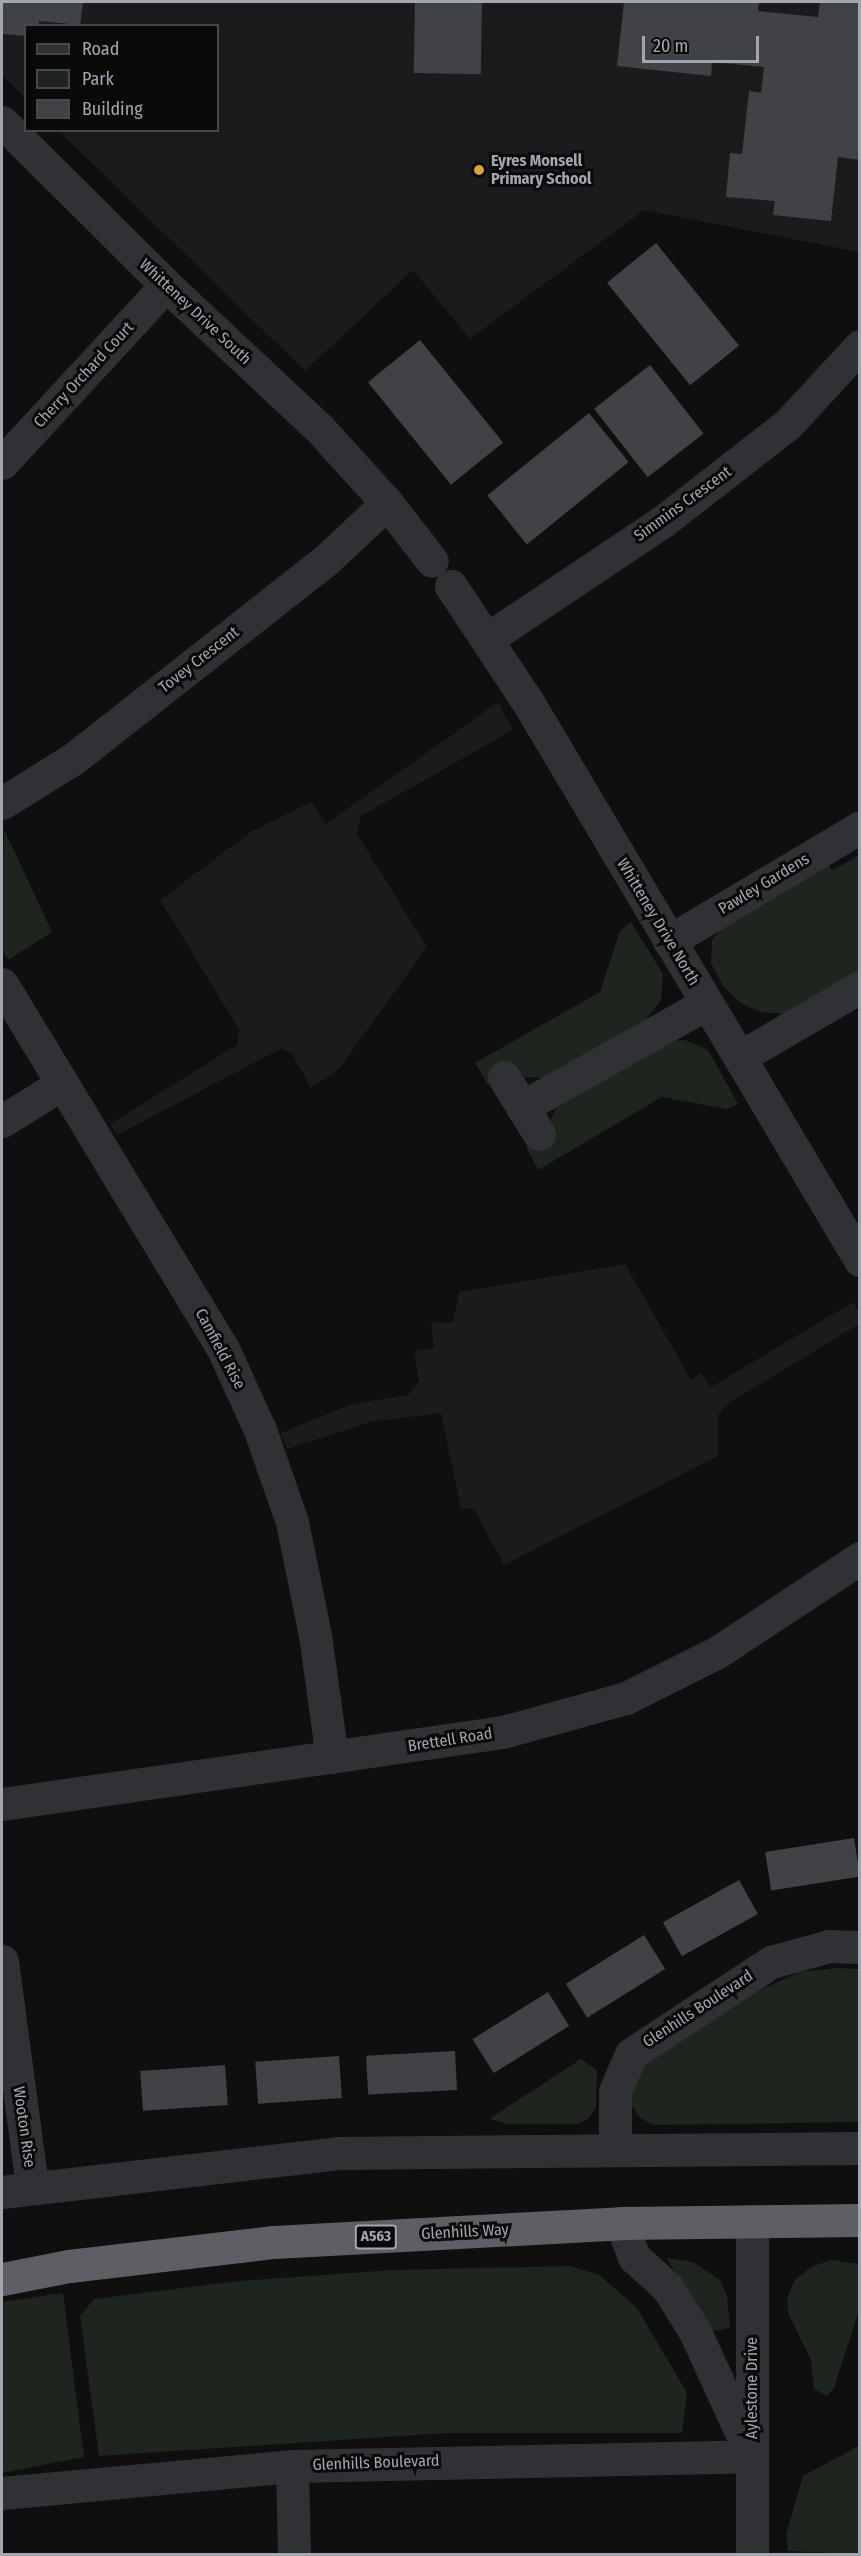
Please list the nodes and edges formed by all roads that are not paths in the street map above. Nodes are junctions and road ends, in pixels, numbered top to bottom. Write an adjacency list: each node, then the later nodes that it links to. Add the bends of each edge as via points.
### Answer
1 (2, 122): 2 (street, Whitteney Drive South)
2 (166, 285): 4 (street, Cherry Orchard Court); 5 (street, Whitteney Drive South, via 320,428)
3 (860, 346): 7 (street, Simmins Crescent, via 788,424 662,522)
4 (2, 463)
5 (387, 503): 6 (street, Whitteney Drive South); 8 (street, Tovey Crescent, via 327,559 73,759)
6 (441, 574): 7 (street, Whitteney Drive North)
7 (487, 639): 10 (street, Whitteney Drive North)
8 (2, 803)
9 (860, 827): 10 (street, Pawley Gardens)
10 (669, 941): 13 (street, Whitteney Drive North)
11 (2, 984): 16 (street, Camfield Rise)
12 (860, 987): 14 (street)
13 (707, 1003): 14 (street, Whitteney Drive North); 17 (street)
14 (740, 1057): 20 (street, Whitteney Drive North)
15 (504, 1077): 17 (street)
16 (62, 1084): 18 (street); 22 (street, Camfield Rise, via 224,1351 260,1430 292,1522 315,1635)
17 (522, 1107): 19 (street)
18 (2, 1121)
19 (539, 1134)
20 (860, 1260)
21 (860, 1558): 22 (street, Brettell Road, via 716,1653 626,1698 503,1732)
22 (332, 1758): 23 (street, Brettell Road)
23 (2, 1804)
24 (860, 1947): 26 (street, Glenhills Boulevard, via 829,1946 771,1962 631,2054 615,2091)
25 (2, 1961): 28 (street, Wooton Rise)
26 (615, 2147): 27 (street); 28 (street, via 337,2153)
27 (860, 2148)
28 (16, 2189)
29 (860, 2220): 30 (highway, Glenhills Way / A563)
30 (753, 2221): 31 (highway, Glenhills Way / A563); 33 (street, Aylestone Drive)
31 (621, 2223): 32 (highway, Glenhills Way / A563, via 274,2242 69,2266); 33 (street, via 634,2257 667,2287 694,2330)
32 (2, 2279)
33 (752, 2456): 34 (street, Glenhills Boulevard); 37 (street, Aylestone Drive)
34 (292, 2466): 35 (street, Glenhills Boulevard); 36 (street)
35 (2, 2493)
36 (294, 2554)
37 (752, 2554)

